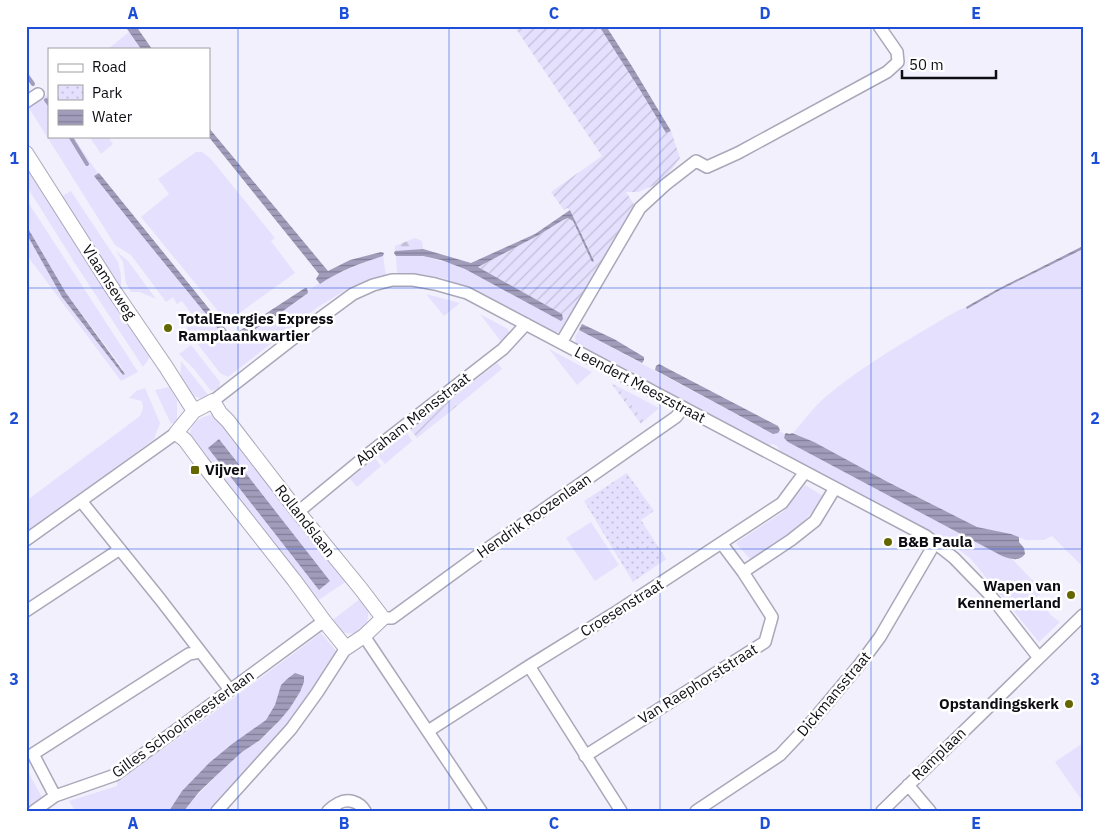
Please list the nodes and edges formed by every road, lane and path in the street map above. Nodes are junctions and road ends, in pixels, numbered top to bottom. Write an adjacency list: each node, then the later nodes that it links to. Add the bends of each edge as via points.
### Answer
1 (878, 26): 6 (street, via 898,52 898,62 887,72 738,153 706,167 696,161 665,185 640,208)
2 (38, 94): 3 (street)
3 (26, 102)
4 (26, 153): 9 (street, Vlaamseweg)
5 (526, 324): 6 (street, Leendert Meeszstraat); 7 (street, Leendert Meeszstraat, via 456,289 413,280 392,280 353,294); 14 (street, Abraham Mensstraat, via 503,349)
6 (561, 343): 8 (street, Leendert Meeszstraat)
7 (213, 401): 9 (street); 14 (street, Rollandslaan)
8 (683, 408): 11 (street, Leendert Meeszstraat); 22 (street, Hendrik Roozenlaan, via 676,418 392,618)
9 (194, 411): 10 (street)
10 (176, 433): 13 (street); 23 (street, via 185,440)
11 (805, 472): 12 (street, Leendert Meeszstraat); 17 (street, Croesenstraat, via 782,503)
12 (835, 488): 16 (street, Leendert Meeszstraat); 19 (street, via 815,521)
13 (81, 501): 15 (street); 18 (street)
14 (298, 512): 22 (street, Rollandslaan)
15 (26, 540)
16 (935, 543): 27 (street, Leendert Meeszstraat, via 990,594); 40 (street, Dickmansstraat, via 880,637 814,720 780,755)
17 (722, 544): 19 (street, Van Raephorststraat); 28 (street, Croesenstraat)
18 (120, 549): 20 (street); 26 (street)
19 (743, 572): 31 (street, Van Raephorststraat, via 772,617 765,642)
20 (26, 611)
21 (1083, 615): 27 (street, Ramplaan)
22 (383, 618): 24 (street)
23 (324, 621): 25 (street); 29 (street, Gilles Schoolmeesterlaan)
24 (364, 636): 25 (street); 30 (street)
25 (346, 648): 35 (street, via 291,729)
26 (200, 652): 29 (street); 33 (street, via 189,654 32,754)
27 (1039, 658): 32 (street, Ramplaan)
28 (529, 666): 30 (street, Croesenstraat); 31 (street)
29 (230, 690): 33 (street, Gilles Schoolmeesterlaan, via 114,776)
30 (428, 731): 38 (street)
31 (585, 756): 39 (street)
32 (908, 785): 41 (street, Ramplaan); 42 (street)
33 (55, 796): 34 (street, Gilles Schoolmeesterlaan)
34 (34, 811)
35 (217, 811)
36 (328, 811): 37 (street, via 340,802 351,801 361,805)
37 (365, 811)
38 (481, 811)
39 (621, 811)
40 (696, 811)
41 (882, 811)
42 (930, 811)

